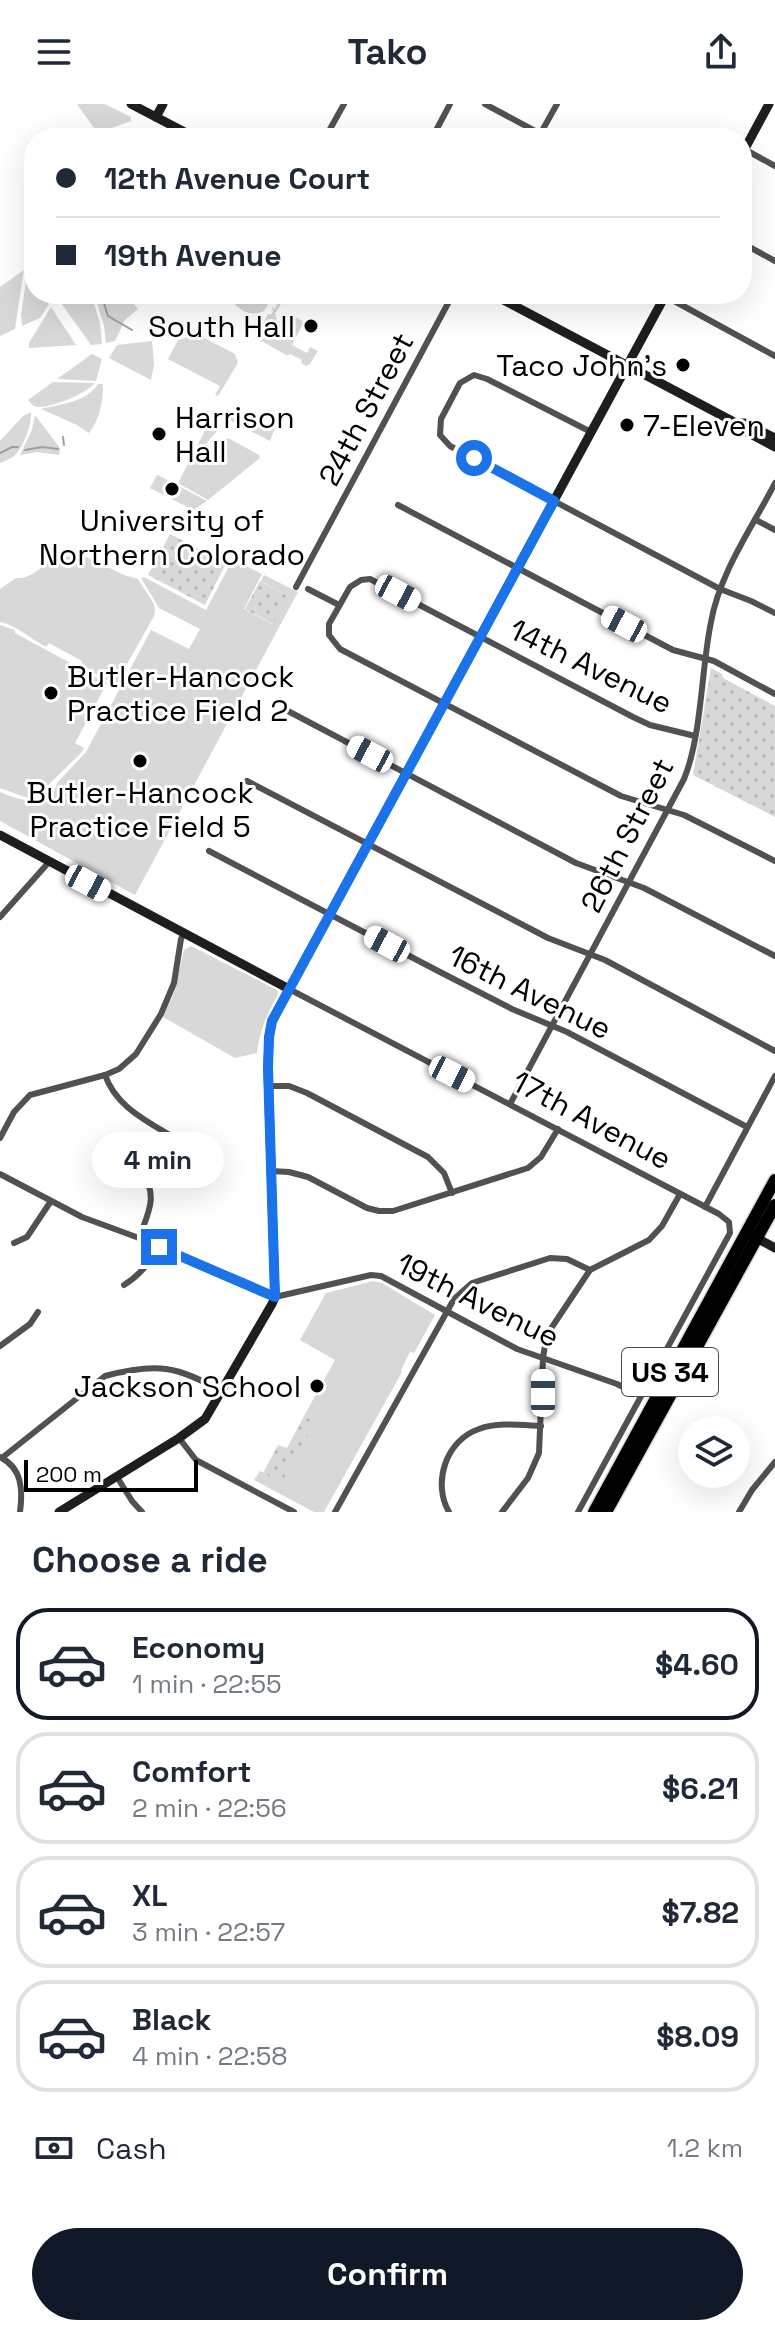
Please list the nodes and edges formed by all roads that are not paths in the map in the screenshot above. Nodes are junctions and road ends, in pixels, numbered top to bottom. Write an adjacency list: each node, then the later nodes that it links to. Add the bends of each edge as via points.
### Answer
1 (131, 104): 9 (street)
2 (163, 104): 9 (street)
3 (344, 104): 11 (street)
4 (450, 104): 12 (street)
5 (485, 104): 13 (street)
6 (557, 104): 14 (street)
7 (768, 104): 8 (street); 15 (street)
8 (775, 108)
9 (156, 117): 10 (street)
10 (177, 128)
11 (331, 128)
12 (437, 128)
13 (526, 128)
14 (544, 128)
15 (752, 135)
16 (752, 156): 17 (street)
17 (775, 166)
18 (752, 248): 19 (street)
19 (775, 261)
20 (448, 304): 36 (street, 24th Street)
21 (511, 304): 25 (street)
22 (659, 304): 25 (street)
23 (680, 304): 24 (street)
24 (775, 356)
25 (627, 366): 26 (street); 27 (street)
26 (736, 423): 28 (street); 29 (street)
27 (591, 432): 31 (street); 31 (street, via 480,376 462,381 448,403 439,423 445,441)
28 (775, 438)
29 (775, 447)
30 (775, 483): 33 (street, 26th Street)
31 (554, 501): 35 (street); 38 (street)
32 (398, 505): 35 (street)
33 (756, 520): 34 (street); 38 (street, 26th Street)
34 (775, 530)
35 (517, 568): 41 (street); 42 (street, via 673,650)
36 (296, 587)
37 (308, 589): 39 (street)
38 (720, 589): 40 (street); 42 (street, 26th Street)
39 (339, 605): 41 (street, 14th Avenue, via 354,583 370,579); 44 (street, via 329,624 334,644)
40 (775, 613)
41 (480, 636): 44 (street); 46 (street, 14th Avenue, via 650,725)
42 (705, 659): 43 (street); 46 (street, 26th Street)
43 (775, 694)
44 (444, 704): 47 (street); 49 (street, via 621,796)
45 (286, 710): 47 (street)
46 (695, 736): 49 (street, 26th Street, via 688,768)
47 (406, 774): 51 (street); 55 (street, via 576,863)
48 (247, 781): 51 (street)
49 (668, 810): 53 (street); 55 (street, 26th Street)
50 (0, 835): 54 (street, 17th Avenue)
51 (367, 844): 56 (street); 59 (street, via 548,938)
52 (209, 851): 56 (street, 16th Avenue)
53 (775, 861)
54 (49, 862): 57 (street); 58 (street, 17th Avenue)
55 (629, 882): 59 (street, 26th Street); 60 (street)
56 (330, 914): 61 (street); 62 (street, 16th Avenue)
57 (0, 917)
58 (184, 933): 61 (street, 17th Avenue); 64 (street, via 174,983 156,1023 131,1059)
59 (590, 954): 62 (street, 26th Street); 63 (street)
60 (775, 956)
61 (289, 989): 66 (street, via 270,1027); 67 (street, 17th Avenue)
62 (552, 1025): 67 (street, 26th Street); 68 (street, 16th Avenue)
63 (775, 1051)
64 (105, 1075): 70 (street, via 30,1095); 71 (street, via 122,1105)
65 (775, 1076): 68 (street)
66 (268, 1086): 73 (street); 76 (street, via 307,1093 428,1157 444,1173)
67 (510, 1104): 69 (street, 17th Avenue)
68 (747, 1127): 80 (street)
69 (558, 1129): 76 (street, via 528,1168); 77 (street, 17th Avenue)
70 (0, 1138)
71 (186, 1146)
72 (140, 1171): 82 (street, via 152,1198)
73 (271, 1171): 76 (street, via 308,1177 379,1211); 88 (street)
74 (0, 1174): 78 (street)
75 (775, 1180): 81 (highway, US 34)
76 (452, 1193)
77 (680, 1194): 80 (street, 17th Avenue); 86 (street, via 649,1240)
78 (51, 1201): 82 (street); 83 (street, via 27,1237)
79 (775, 1205): 81 (highway, US 34)
80 (705, 1207): 94 (street, 17th Avenue, via 726,1219 731,1230)
81 (752, 1235): 85 (street); 108 (highway, US 34); 109 (highway, US 34)
82 (139, 1238): 84 (street)
83 (14, 1243)
84 (159, 1247): 87 (street); 88 (street)
85 (775, 1248)
86 (590, 1270): 90 (street, via 562,1258 541,1260 472,1283); 92 (street, via 548,1334)
87 (124, 1285)
88 (275, 1297): 90 (street, 19th Avenue, via 371,1275); 93 (street)
89 (38, 1312): 91 (street)
90 (448, 1312): 92 (street, 19th Avenue); 104 (street)
91 (0, 1346)
92 (543, 1358): 94 (street, 19th Avenue); 95 (street)
93 (223, 1392): 96 (street, via 205,1419); 97 (street, via 178,1369 105,1376)
94 (641, 1396): 107 (street)
95 (541, 1426): 105 (street, via 487,1427 460,1441 441,1475); 106 (street, via 536,1462)
96 (179, 1438): 99 (street); 103 (street, via 196,1460)
97 (2, 1457): 100 (street, via 20,1477)
98 (775, 1462): 110 (street)
99 (117, 1477): 101 (street); 102 (street)
100 (20, 1512)
101 (59, 1512)
102 (142, 1512)
103 (294, 1512)
104 (335, 1512)
105 (449, 1512)
106 (502, 1512)
107 (578, 1512)
108 (594, 1512)
109 (606, 1512)
110 (739, 1512)

